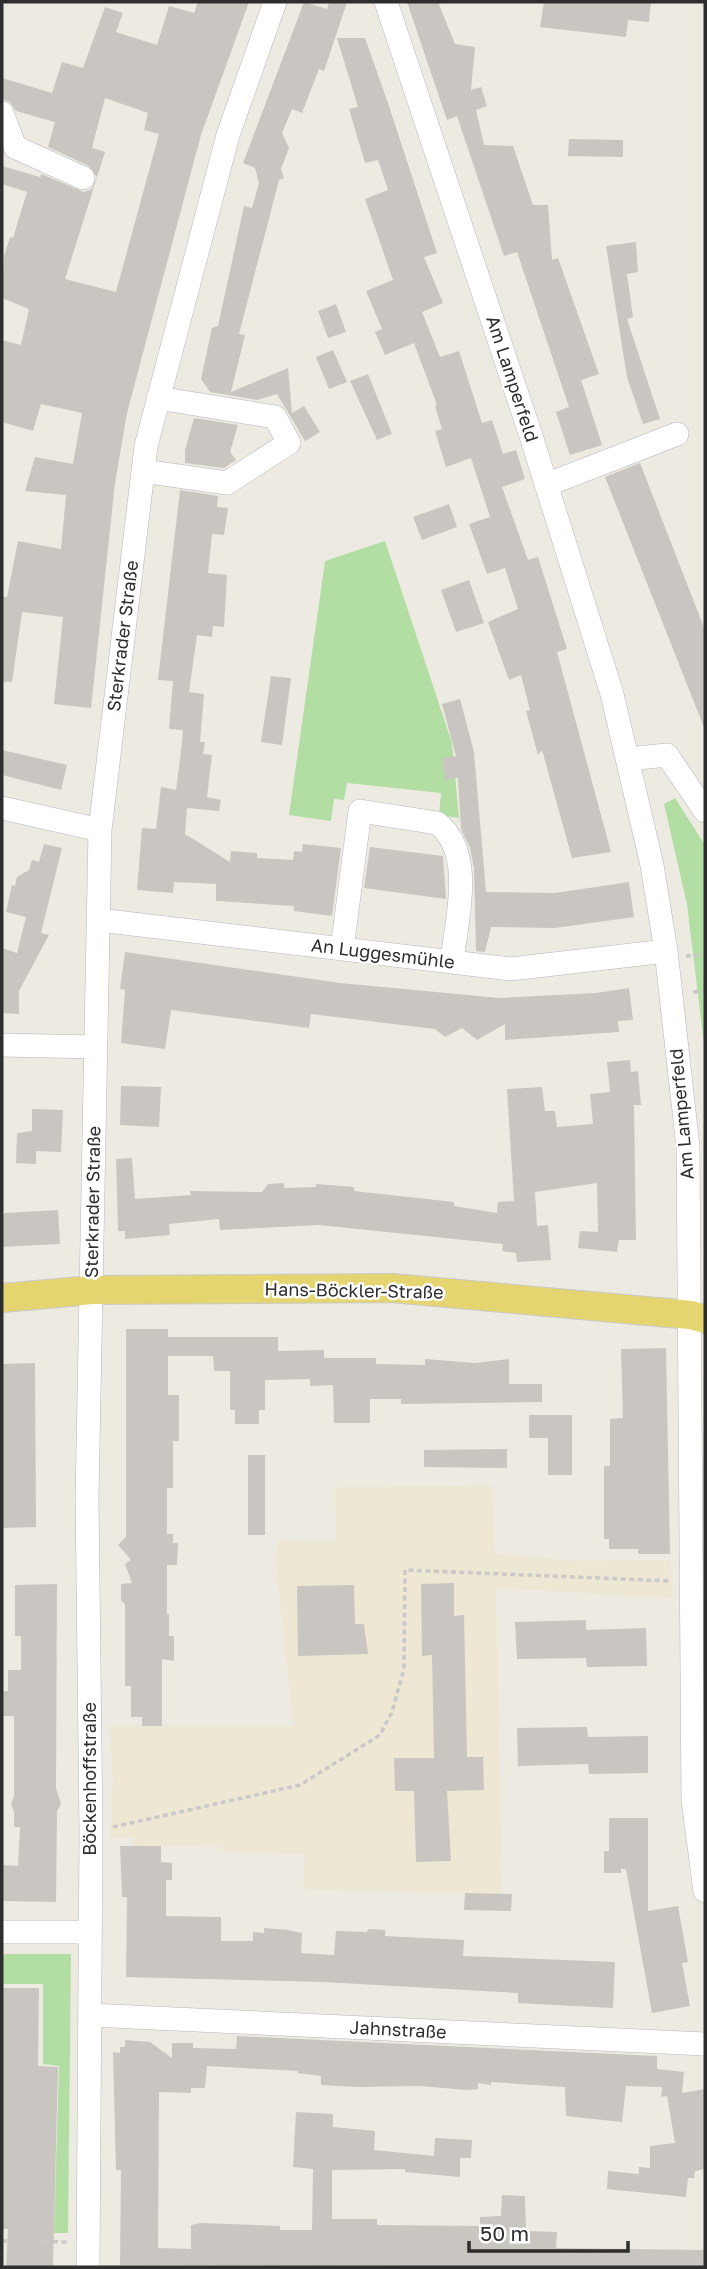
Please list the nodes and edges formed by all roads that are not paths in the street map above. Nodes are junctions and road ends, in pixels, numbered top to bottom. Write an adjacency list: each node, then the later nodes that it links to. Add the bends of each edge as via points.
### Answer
1 (275, 2): 5 (street, Sterkrader Straße, via 228,135)
2 (386, 2): 8 (street, Am Lamperfeld)
3 (2, 113): 4 (street, via 15,147)
4 (83, 178)
5 (158, 398): 7 (street, Sterkrader Straße); 7 (street, via 275,417 289,443 227,483)
6 (677, 434): 8 (street)
7 (143, 471): 12 (street, Sterkrader Straße)
8 (546, 485): 9 (street, Am Lamperfeld)
9 (628, 759): 11 (street, via 667,755); 15 (street, Am Lamperfeld)
10 (2, 808): 12 (street)
11 (705, 811)
12 (100, 830): 13 (street, Sterkrader Straße)
13 (99, 920): 14 (street, An Luggesmühle); 18 (street, Sterkrader Straße)
14 (342, 949): 16 (street, An Luggesmühle); 16 (street, via 360,811 437,823 446,830 458,857 460,877)
15 (666, 951): 16 (street, An Luggesmühle, via 511,969); 19 (street, Am Lamperfeld)
16 (452, 962)
17 (2, 1045): 18 (street)
18 (95, 1047): 20 (street, Sterkrader Straße)
19 (697, 1146): 22 (street, Am Lamperfeld)
20 (92, 1290): 21 (main road, Hans-Böckler-Straße); 22 (main road, Hans-Böckler-Straße, via 392,1288); 25 (street, Böckenhoffstraße, via 87,1497)
21 (2, 1298)
22 (698, 1317): 23 (street, Am Lamperfeld, via 691,1582 693,1800)
23 (705, 1891)
24 (2, 1932): 25 (street)
25 (90, 1932): 26 (street, Böckenhoffstraße)
26 (90, 2015): 27 (street, Jahnstraße); 28 (street, Böckenhoffstraße)
27 (705, 2044)
28 (88, 2267)

